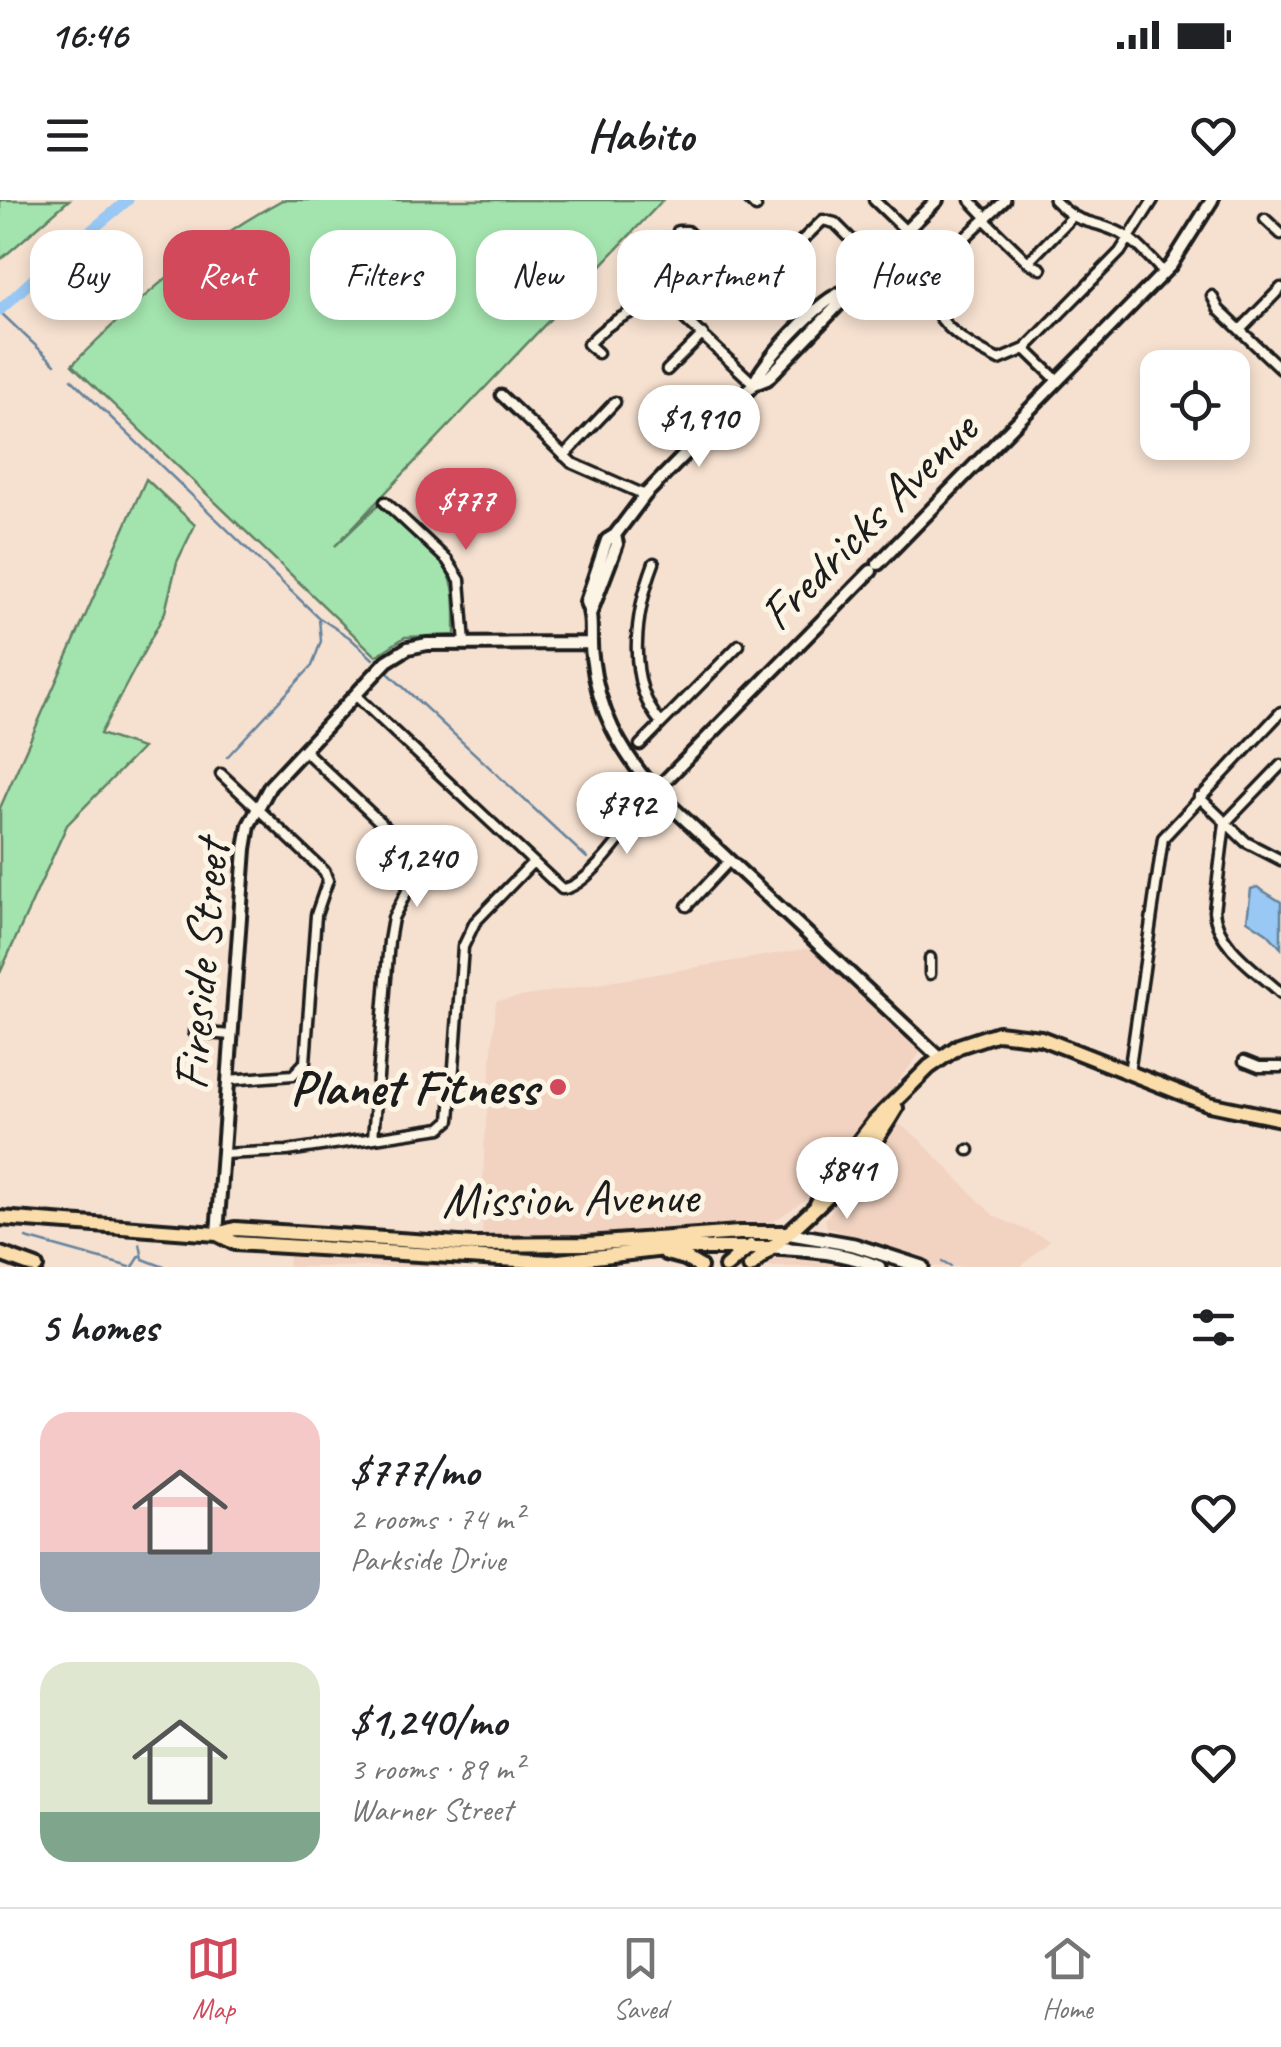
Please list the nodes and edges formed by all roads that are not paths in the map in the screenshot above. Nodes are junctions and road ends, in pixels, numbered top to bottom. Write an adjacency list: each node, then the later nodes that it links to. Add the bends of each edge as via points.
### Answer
1 (874, 200): 13 (street)
2 (936, 200): 14 (street)
3 (970, 200): 9 (street)
4 (1005, 200): 9 (street)
5 (1054, 200): 8 (street)
6 (1152, 200): 17 (street)
7 (1212, 200): 20 (street, Fredricks Avenue)
8 (1071, 218): 17 (street); 18 (street)
9 (986, 219): 15 (street); 18 (street)
10 (1265, 219): 16 (street)
11 (813, 230): 12 (street, via 823,220)
12 (842, 230)
13 (903, 230)
14 (907, 230)
15 (974, 231)
16 (1281, 234)
17 (1129, 238): 20 (street); 29 (street)
18 (1028, 262): 19 (street)
19 (1041, 269)
20 (1164, 273): 33 (street, Fredricks Avenue)
21 (1281, 288): 27 (street)
22 (836, 294): 34 (street, via 759,371)
23 (1212, 296): 27 (street)
24 (617, 317): 30 (street, via 588,344)
25 (689, 320): 28 (street)
26 (943, 320): 29 (street, via 965,344 999,360)
27 (1240, 330): 31 (street)
28 (703, 334): 32 (street); 34 (street)
29 (1025, 350): 33 (street)
30 (598, 353)
31 (1281, 369)
32 (668, 370)
33 (1058, 381): 51 (street, Fredricks Avenue)
34 (754, 384): 38 (street)
35 (500, 396): 37 (street)
36 (615, 402): 37 (street)
37 (564, 456): 38 (street)
38 (646, 495): 41 (street, via 616,535 591,612)
39 (384, 502): 42 (street, via 460,580)
40 (654, 563): 46 (street, via 636,640 644,688)
41 (590, 642): 42 (street, Fireside Street); 51 (street, via 608,723 626,758)
42 (464, 644): 44 (street, Fireside Street, via 408,648 386,660)
43 (739, 645): 46 (street)
44 (355, 696): 48 (street, Fireside Street); 57 (street)
45 (1281, 712): 52 (street)
46 (662, 723): 47 (street)
47 (640, 745)
48 (304, 750): 53 (street, Fireside Street); 71 (street, via 419,858 389,941)
49 (1281, 765): 54 (street)
50 (221, 774): 53 (street)
51 (655, 791): 56 (street); 57 (street, Fredricks Avenue, via 570,889)
52 (1202, 800): 54 (street); 67 (street, via 1163,838)
53 (257, 806): 63 (street, Fireside Street, via 245,849); 68 (street, via 328,880 316,915 305,1062 294,1075)
54 (1225, 823): 55 (street); 61 (street, via 1215,923)
55 (1281, 860)
56 (730, 861): 58 (street); 64 (street)
57 (533, 862): 71 (street, via 475,922 463,947 450,1120 440,1128)
58 (687, 906)
59 (930, 958): 60 (street)
60 (930, 974)
61 (1281, 993)
62 (194, 1032): 63 (street)
63 (232, 1035): 68 (street, Fireside Street)
64 (940, 1058): 67 (main road, via 998,1034 1030,1035); 69 (main road)
65 (1244, 1061): 66 (street)
66 (1281, 1067)
67 (1129, 1073): 70 (main road, via 1218,1107)
68 (228, 1080): 73 (street, Fireside Street)
69 (902, 1097): 72 (main road); 72 (main road)
70 (1281, 1119)
71 (374, 1138): 73 (street)
72 (862, 1149): 74 (main road, via 831,1178); 74 (main road, via 837,1188)
73 (222, 1154): 77 (street, Fireside Street)
74 (817, 1204): 76 (main road)
75 (0, 1218): 77 (main road, Mission Avenue)
76 (786, 1233): 78 (main road, Mission Avenue); 81 (main road); 83 (main road); 94 (main road, Mission Avenue, via 876,1250)
77 (217, 1234): 82 (main road, Mission Avenue, via 234,1228); 82 (main road, Mission Avenue, via 234,1243 377,1252)
78 (639, 1240): 79 (main road, Mission Avenue); 86 (main road)
79 (588, 1244): 80 (main road, Mission Avenue); 88 (main road, via 552,1252)
80 (534, 1245): 82 (main road, Mission Avenue); 87 (main road, via 530,1254 494,1253)
81 (750, 1246): 83 (main road, Mission Avenue); 84 (main road, Mission Avenue); 91 (main road)
82 (402, 1247): 87 (main road, Mission Avenue)
83 (772, 1248): 92 (main road); 93 (main road, Mission Avenue, via 820,1250)
84 (649, 1251): 86 (main road, Mission Avenue); 90 (main road)
85 (0, 1254): 89 (main road)
86 (602, 1257): 88 (main road, Mission Avenue)
87 (486, 1260): 88 (main road, Mission Avenue)
88 (550, 1262)
89 (36, 1267)
90 (700, 1267)
91 (726, 1267)
92 (750, 1267)
93 (879, 1267)
94 (922, 1267)

